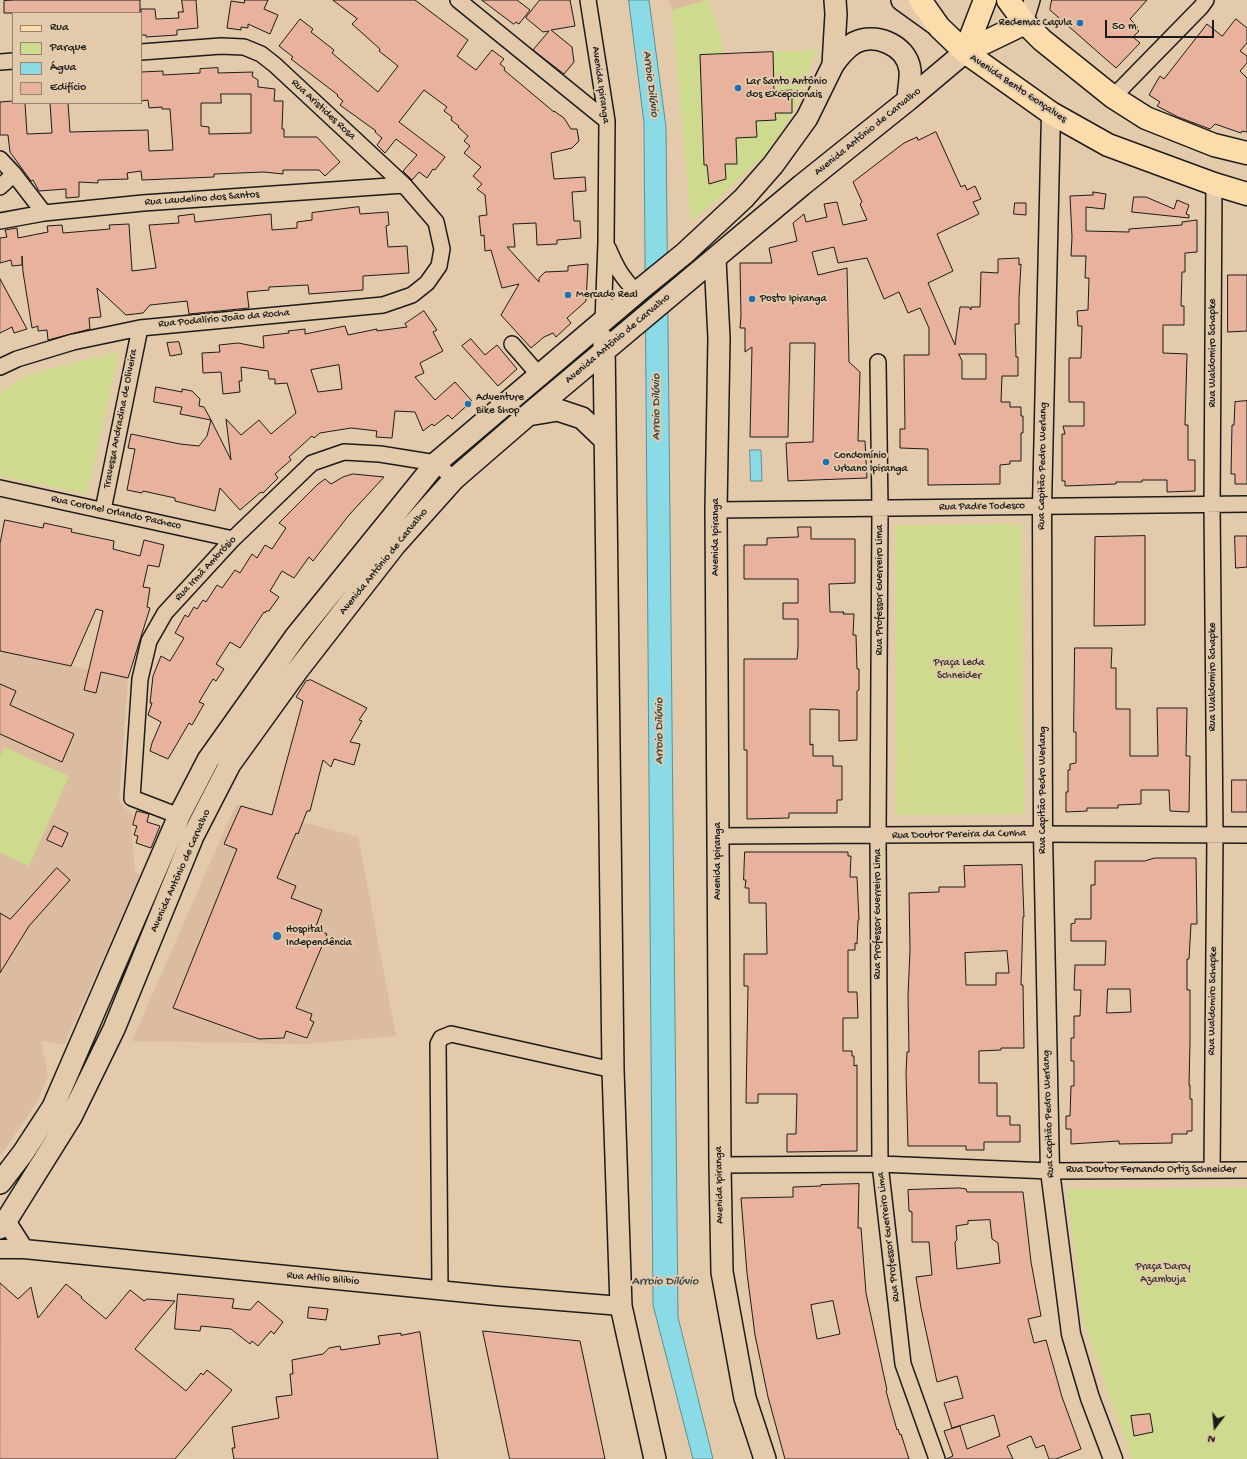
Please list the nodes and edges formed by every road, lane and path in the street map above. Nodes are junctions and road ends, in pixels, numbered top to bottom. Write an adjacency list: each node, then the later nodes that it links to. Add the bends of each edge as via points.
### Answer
1 (458, 0): 20 (street)
2 (588, 0): 20 (street, Avenida Ipiranga)
3 (835, 0): 16 (main road, Avenida Antônio de Carvalho)
4 (902, 0): 11 (main road)
5 (920, 0): 11 (main road, Avenida Bento Gonçalves)
6 (985, 0): 13 (main road)
7 (1008, 0): 10 (main road)
8 (1032, 0): 10 (street)
9 (1206, 0): 17 (street)
10 (1025, 23): 13 (main road); 17 (main road, via 1042,40)
11 (939, 27): 13 (main road, Avenida Bento Gonçalves)
12 (142, 52): 25 (street, Rua Aristides Rosa, via 221,46 244,48 261,54 275,64)
13 (965, 52): 18 (main road, Avenida Antônio de Carvalho); 19 (main road, Avenida Bento Gonçalves)
14 (12, 61): 15 (street)
15 (0, 62)
16 (833, 65): 18 (main road, via 842,52 856,43 866,40 888,42 899,48 910,69); 33 (main road, Avenida Antônio de Carvalho, via 806,118 773,165 744,198 685,254)
17 (1113, 97): 21 (main road, via 1146,118 1214,145)
18 (908, 100): 31 (main road, Avenida Antônio de Carvalho)
19 (1051, 113): 24 (main road, Avenida Bento Gonçalves, via 1108,145); 48 (street, Rua Capitão Pedro Werlang)
20 (607, 121): 30 (street, Avenida Ipiranga)
21 (1247, 153)
22 (0, 159): 23 (street)
23 (14, 174): 26 (street); 28 (street)
24 (1214, 184): 27 (main road, Avenida Bento Gonçalves); 47 (street, Rua Waldomiro Schapke)
25 (404, 185): 28 (street, Rua Laudelino dos Santos, via 143,203); 32 (street, Rua Aristides Rosa, via 436,222 442,249)
26 (0, 186)
27 (1247, 194)
28 (44, 213): 29 (street, Rua Laudelino dos Santos)
29 (0, 221)
30 (606, 243): 33 (street, Avenida Ipiranga, via 624,280); 34 (street, Avenida Ipiranga)
31 (715, 259): 37 (main road, Avenida Antônio de Carvalho); 51 (main road, Avenida Ipiranga, via 719,338)
32 (439, 266): 35 (street, Rua Podalírio João da Rocha, via 427,283 412,295 383,305)
33 (639, 290): 34 (main road, Avenida Antônio de Carvalho)
34 (603, 322): 37 (main road, Avenida Ipiranga); 40 (main road, Avenida Antônio de Carvalho)
35 (140, 328): 39 (street, Rua Podalírio João da Rocha, via 66,344 16,359); 50 (street, Travessa Andradina de Oliveira)
36 (512, 344): 40 (street)
37 (606, 349): 41 (main road, Avenida Antônio de Carvalho); 42 (main road, Avenida Ipiranga)
38 (878, 362): 49 (street, Rua Professor Guerreiro Lima)
39 (0, 367)
40 (539, 375): 43 (main road, Avenida Antônio de Carvalho)
41 (528, 415): 42 (main road, via 558,410 582,418); 44 (main road, Avenida Antônio de Carvalho)
42 (605, 440): 59 (main road, Avenida Ipiranga)
43 (436, 463): 44 (street); 52 (street, Rua Irmã Ambrósio, via 380,454 344,452 312,463); 53 (main road, Avenida Antônio de Carvalho, via 296,636 208,760)
44 (454, 479): 66 (main road, Avenida Antônio de Carvalho, via 395,546 297,671 230,764 193,836 114,1029 71,1117)
45 (0, 488): 50 (street, Rua Coronel Orlando Pacheco)
46 (1247, 504): 47 (street, Rua Padre Todesco)
47 (1212, 505): 48 (street, Rua Padre Todesco); 58 (street, Rua Waldomiro Schapke)
48 (1042, 506): 49 (street, Rua Padre Todesco); 54 (street, Rua Capitão Pedro Werlang)
49 (880, 509): 51 (street, Rua Padre Todesco); 57 (street, Rua Professor Guerreiro Lima)
50 (103, 510): 52 (street, Rua Coronel Orlando Pacheco)
51 (716, 510): 56 (main road, Avenida Ipiranga)
52 (233, 539): 53 (street, Rua Irmã Ambrósio, via 165,613 149,641 140,679 132,798)
53 (179, 816): 65 (main road, Avenida Antônio de Carvalho, via 53,1107)
54 (1043, 834): 57 (street, Rua Doutor Pereira da Cunha); 58 (street, Rua Doutor Pereira da Cunha); 64 (street, Rua Capitão Pedro Werlang)
55 (1247, 835): 58 (street, Rua Doutor Pereira da Cunha)
56 (718, 836): 57 (street, Rua Doutor Pereira da Cunha); 60 (main road, Avenida Ipiranga)
57 (878, 836): 61 (street, Rua Professor Guerreiro Lima)
58 (1215, 836): 62 (street, Rua Waldomiro Schapke)
59 (613, 1070): 69 (street, via 451,1034 441,1038 438,1044); 70 (main road, Avenida Ipiranga)
60 (720, 1164): 61 (street, Rua Doutor Fernando Ortiz Schneider); 72 (main road, Avenida Ipiranga, via 722,1272 745,1398)
61 (880, 1164): 64 (street, Rua Doutor Fernando Ortiz Schneider); 73 (street, Rua Professor Guerreiro Lima, via 903,1364)
62 (1212, 1170): 63 (street, Rua Doutor Fernando Ortiz Schneider); 64 (street, Rua Doutor Fernando Ortiz Schneider)
63 (1247, 1170)
64 (1050, 1171): 74 (street, Rua Capitão Pedro Werlang, via 1071,1334 1090,1398)
65 (0, 1183)
66 (3, 1224): 68 (street)
67 (0, 1249): 68 (street, Rua Atílio Bilibio)
68 (24, 1249): 69 (street, Rua Atílio Bilibio)
69 (440, 1290): 70 (street, Rua Atílio Bilibio)
70 (621, 1306): 71 (main road, Avenida Ipiranga)
71 (655, 1459)
72 (765, 1459)
73 (937, 1459)
74 (1113, 1459)

